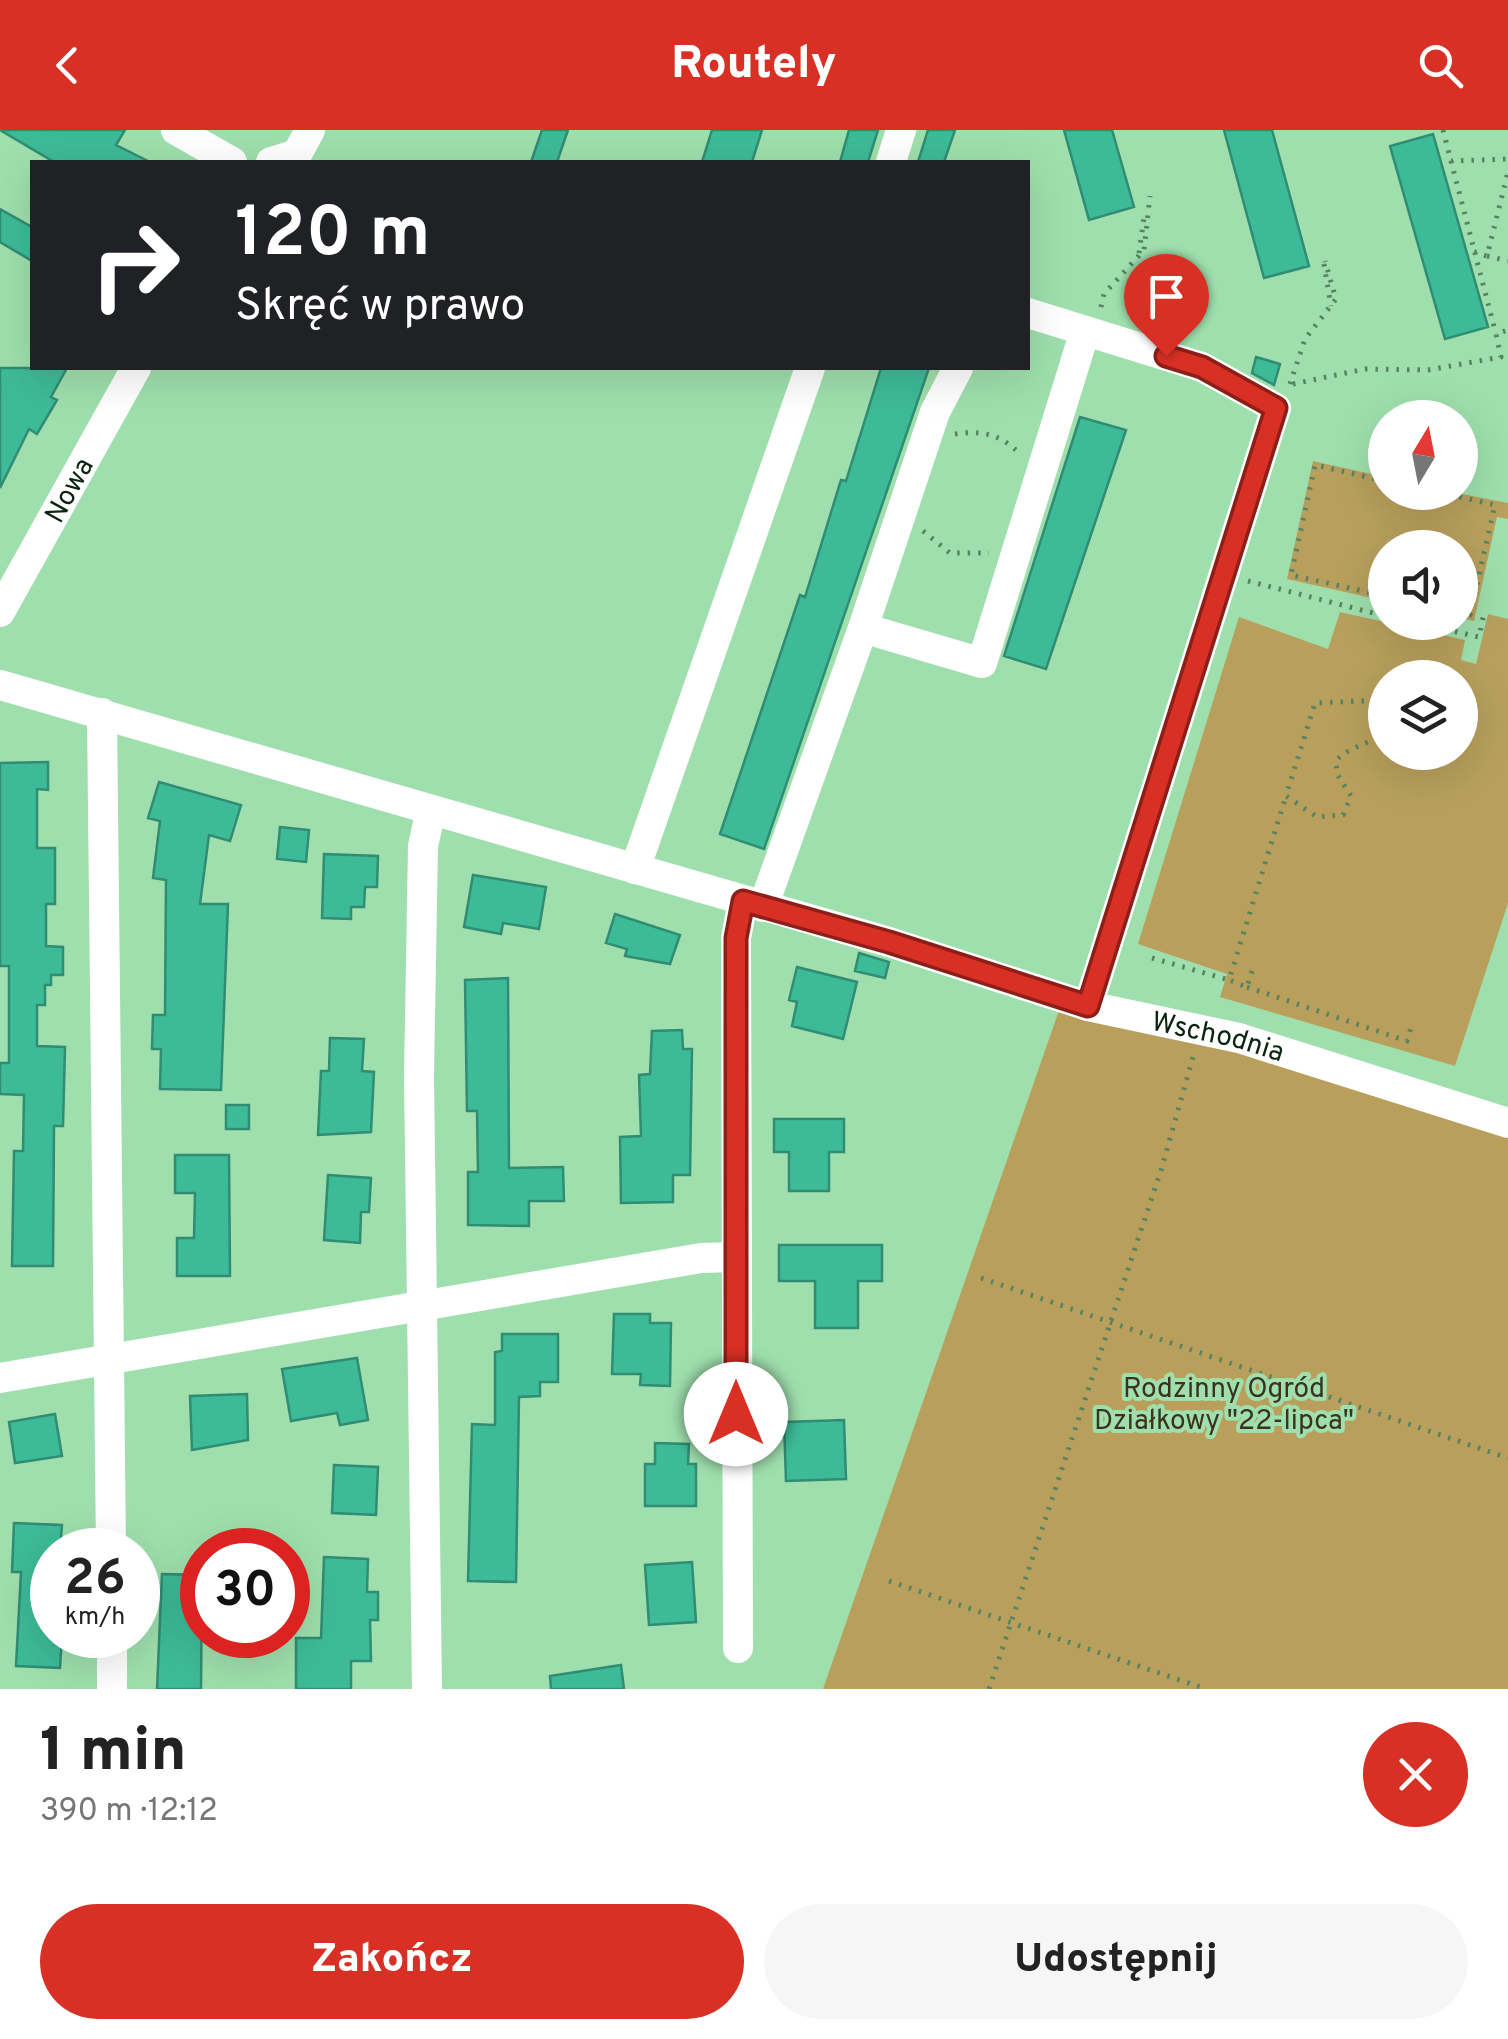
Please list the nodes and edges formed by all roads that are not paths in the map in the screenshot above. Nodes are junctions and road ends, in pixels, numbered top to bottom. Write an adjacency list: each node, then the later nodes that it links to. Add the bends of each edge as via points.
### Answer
1 (176, 130): 4 (street)
2 (310, 130): 5 (street, via 297,154)
3 (901, 130): 6 (street)
4 (228, 160)
5 (278, 160)
6 (892, 160)
7 (1030, 314): 8 (street)
8 (1089, 332): 13 (street, via 982,663); 19 (street, via 1202,367 1276,408)
9 (135, 370): 12 (street, Nowa)
10 (809, 370): 17 (street)
11 (957, 370): 13 (street, via 924,444)
12 (0, 612)
13 (863, 628): 18 (street)
14 (0, 686): 15 (street, Wschodnia)
15 (102, 713): 16 (street, Wschodnia); 23 (street)
16 (431, 810): 17 (street, Wschodnia); 22 (street, via 423,846)
17 (635, 870): 18 (street, Wschodnia)
18 (753, 904): 19 (street, Wschodnia); 21 (street, via 736,938)
19 (1088, 1006): 20 (street, Wschodnia, via 1257,1044)
20 (1508, 1123)
21 (736, 1258): 22 (street, via 701,1258); 26 (street)
22 (422, 1306): 23 (street); 29 (street)
23 (110, 1360): 24 (street); 25 (street)
24 (0, 1378)
25 (111, 1528)
26 (738, 1648)
27 (112, 1658): 28 (street)
28 (112, 1689)
29 (427, 1689)

